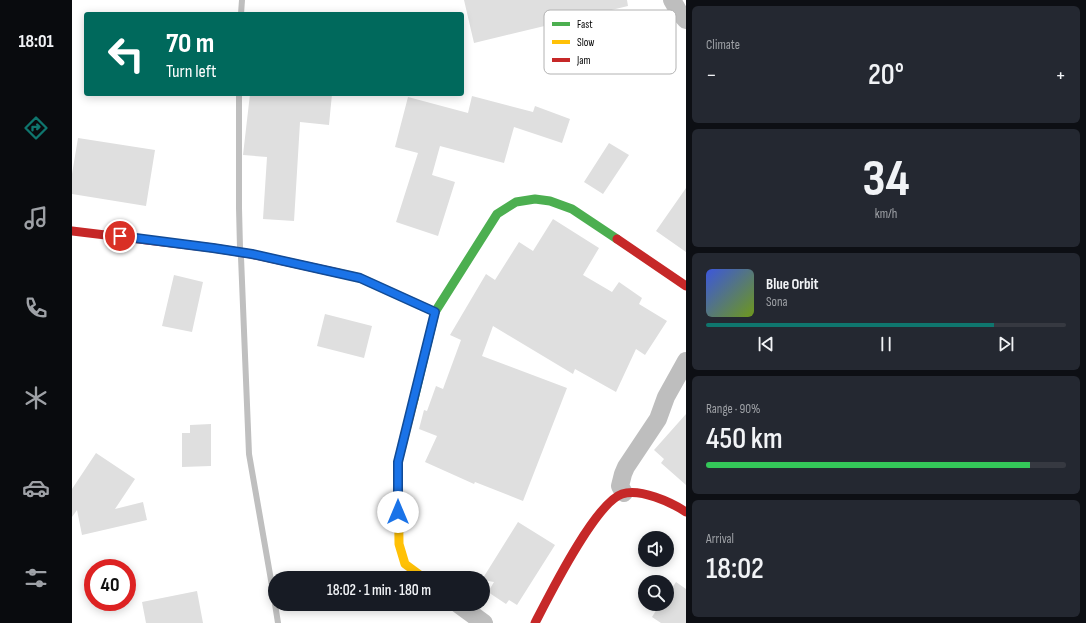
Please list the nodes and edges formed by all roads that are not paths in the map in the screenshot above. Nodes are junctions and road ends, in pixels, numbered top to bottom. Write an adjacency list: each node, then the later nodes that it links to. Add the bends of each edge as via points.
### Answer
1 (672, 0): 2 (street)
2 (686, 20)
3 (72, 231): 5 (street, via 252,254 360,278)
4 (686, 286): 5 (street, via 572,209 535,199 516,202 497,214)
5 (435, 312): 9 (street, via 398,462 399,544 405,564)
6 (686, 361): 7 (street, via 666,397 658,419 623,474 620,486)
7 (624, 493): 8 (street, via 662,499); 12 (street, via 610,501 584,534)
8 (686, 512)
9 (414, 571)
10 (468, 611): 11 (street)
11 (484, 623)
12 (535, 623)

